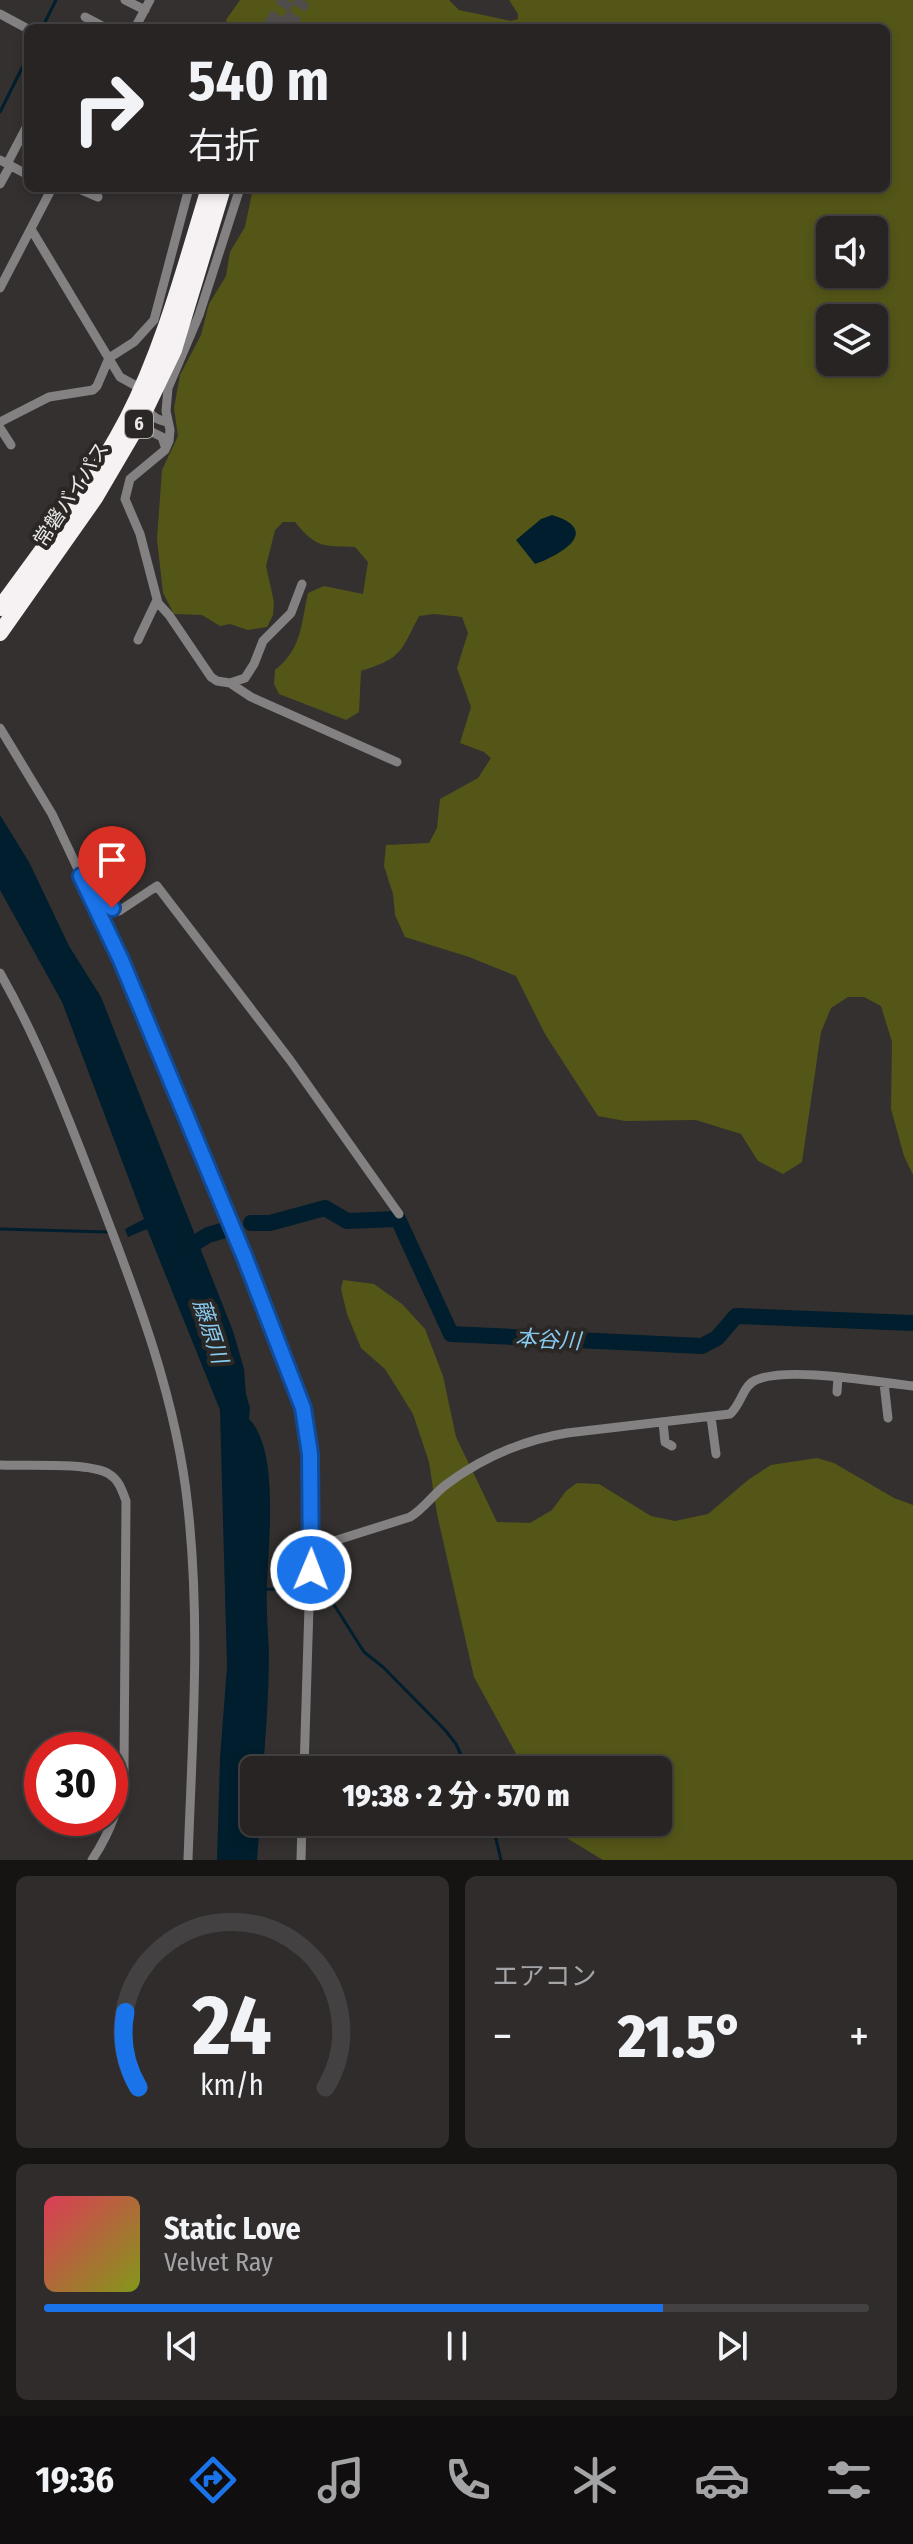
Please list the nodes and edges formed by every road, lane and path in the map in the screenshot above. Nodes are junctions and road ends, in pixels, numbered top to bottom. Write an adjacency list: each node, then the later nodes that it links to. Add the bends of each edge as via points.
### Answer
1 (125, 0): 2 (street)
2 (147, 5): 6 (street)
3 (0, 14): 7 (street)
4 (85, 17): 5 (street)
5 (98, 24)
6 (139, 24)
7 (24, 27)
8 (24, 131): 9 (street)
9 (6, 163): 10 (street); 11 (street)
10 (24, 173)
11 (0, 184)
12 (50, 192): 19 (street)
13 (86, 192): 18 (street)
14 (188, 192): 21 (street, via 154,320)
15 (208, 192): 22 (highway, 常磐バイパス / 6)
16 (222, 192): 23 (highway, 常磐バイパス / 6, via 174,350)
17 (239, 192): 24 (street, via 199,315 168,388)
18 (98, 197)
19 (31, 229): 20 (street); 21 (street)
20 (0, 288)
21 (109, 358): 22 (street, via 120,377); 25 (street, via 93,390 49,397)
22 (140, 388): 31 (highway, 常磐バイパス / 6, via 71,509)
23 (147, 406): 24 (street, via 153,416); 26 (highway, 常磐バイパス / 6)
24 (168, 422): 28 (street)
25 (0, 425): 27 (street)
26 (138, 425): 28 (street, via 162,437); 32 (highway, 常磐バイパス / 6, via 95,498)
27 (11, 445)
28 (165, 450): 30 (street, via 130,479 125,499)
29 (302, 584): 34 (street, via 291,613 263,641 249,673)
30 (157, 600): 33 (street); 34 (street, via 211,677)
31 (0, 608)
32 (0, 633)
33 (138, 640)
34 (230, 683): 36 (street)
35 (0, 728): 37 (street, via 52,814)
36 (397, 762)
37 (81, 876): 39 (street, via 90,878 107,904 119,911 157,886); 50 (street, via 121,960 303,1408 310,1454)
38 (0, 973): 54 (street, via 61,1099 93,1181 178,1434 193,1561 196,1645)
39 (399, 1214)
40 (838, 1377): 41 (street); 43 (street); 44 (street, via 755,1380 730,1414)
41 (884, 1383): 42 (street); 45 (street)
42 (913, 1386)
43 (837, 1392)
44 (711, 1417): 46 (street); 48 (street)
45 (888, 1418)
46 (663, 1422): 47 (street, via 665,1442); 50 (street, via 543,1438 484,1459 444,1485 410,1517 334,1541)
47 (672, 1446)
48 (716, 1454)
49 (0, 1465): 53 (street, via 91,1468 108,1473 126,1501 123,1781 116,1816)
50 (311, 1541): 51 (street)
51 (304, 1756)
52 (302, 1836): 55 (street)
53 (92, 1860)
54 (188, 1860)
55 (301, 1860)

